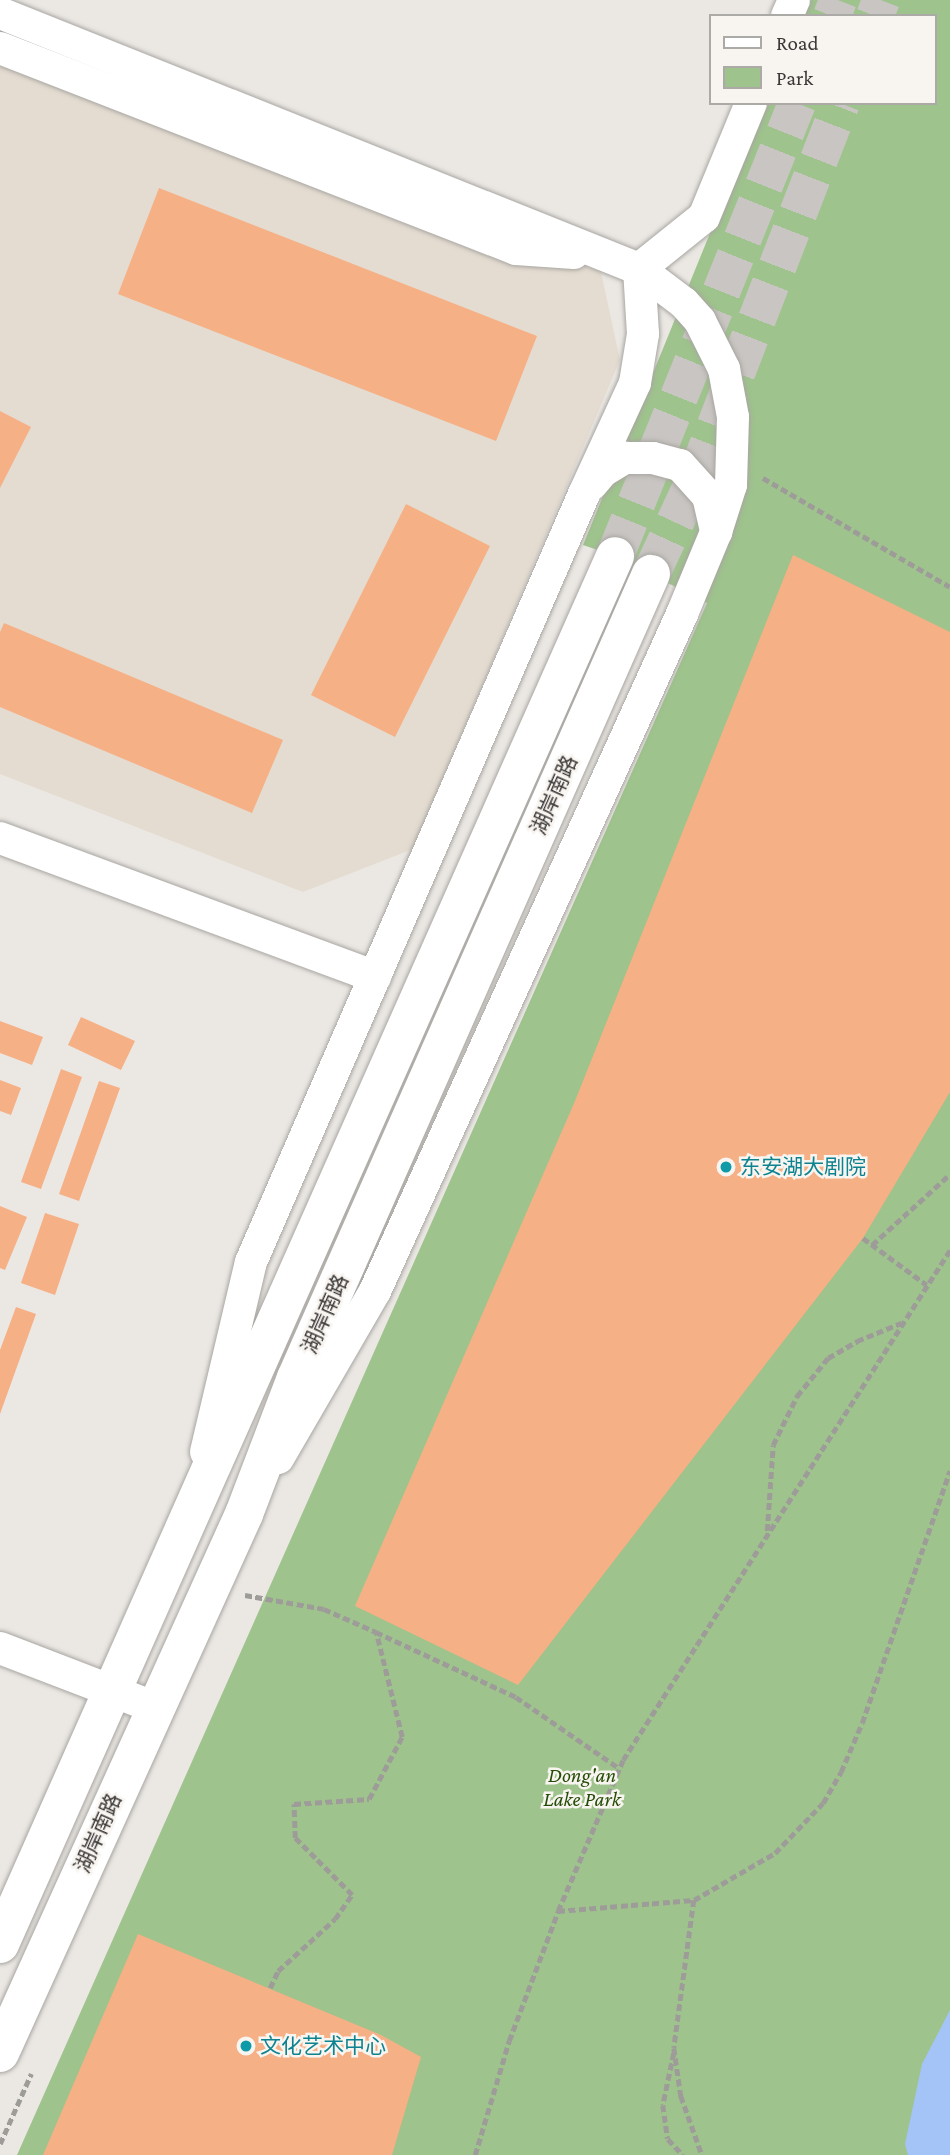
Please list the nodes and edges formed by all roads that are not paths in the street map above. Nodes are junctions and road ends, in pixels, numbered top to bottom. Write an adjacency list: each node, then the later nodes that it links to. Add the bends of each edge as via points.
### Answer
1 (0, 13): 4 (street)
2 (0, 48): 4 (street, via 516,249)
3 (750, 105): 5 (street, via 704,217)
4 (604, 255): 5 (street)
5 (639, 269): 6 (street, via 641,357 625,408); 7 (street, via 700,321 724,369 733,417 734,460)
6 (584, 494): 7 (street, via 603,471 625,458 681,465 708,496); 11 (street)
7 (716, 532): 13 (street, via 375,1291)
8 (615, 556): 12 (main road, 湖岸南路)
9 (652, 574): 13 (main road, 湖岸南路, via 296,1378)
10 (0, 838): 11 (street)
11 (374, 977): 12 (street, via 251,1262)
12 (196, 1498): 15 (main road, 湖岸南路)
13 (244, 1514): 16 (main road, 湖岸南路)
14 (0, 1648): 15 (street)
15 (113, 1691): 16 (street); 17 (main road, 湖岸南路)
16 (154, 1707): 18 (main road, 湖岸南路)
17 (0, 1944)
18 (0, 2053)

